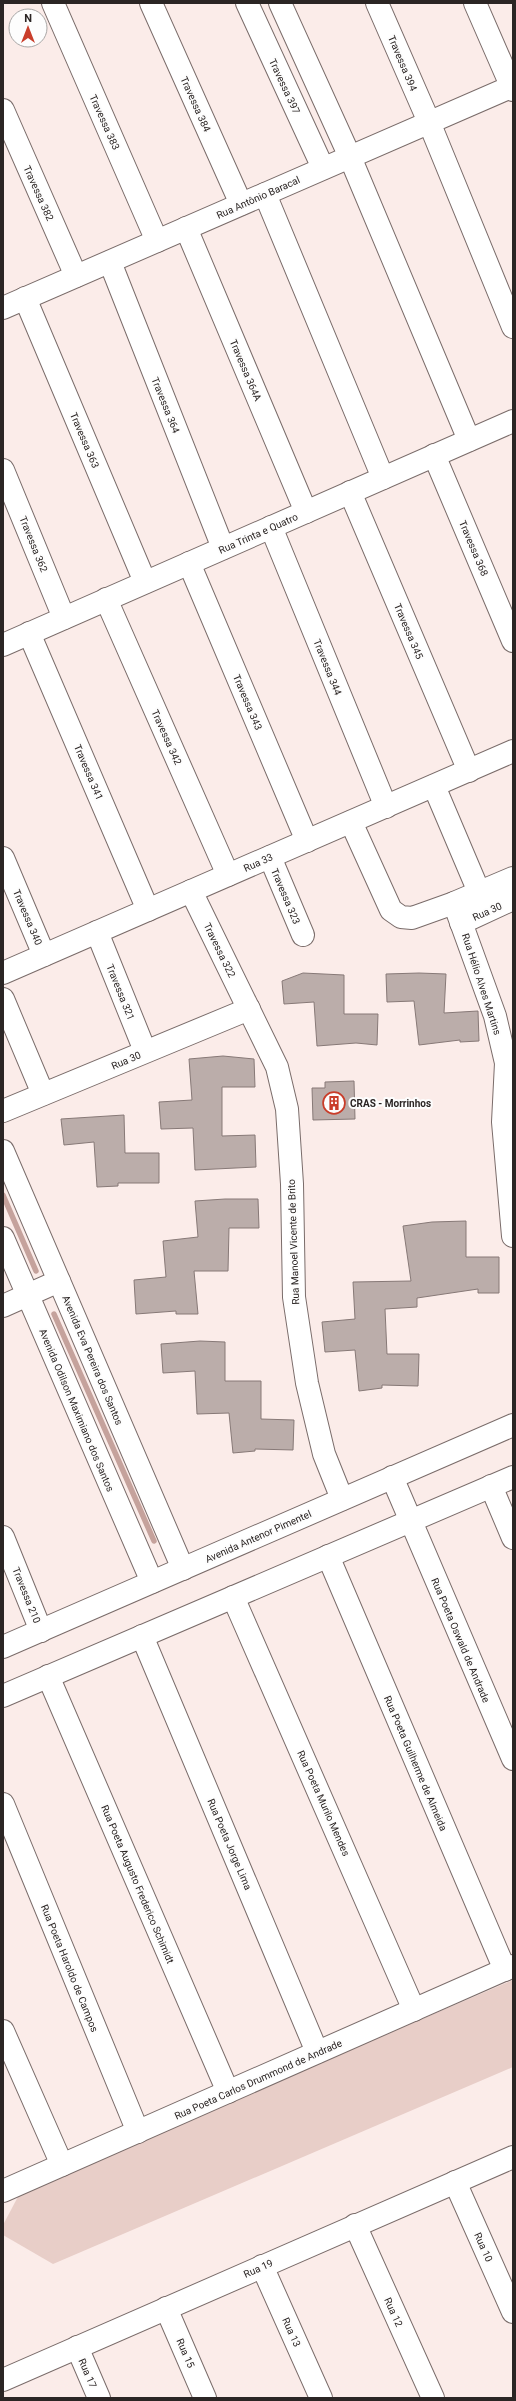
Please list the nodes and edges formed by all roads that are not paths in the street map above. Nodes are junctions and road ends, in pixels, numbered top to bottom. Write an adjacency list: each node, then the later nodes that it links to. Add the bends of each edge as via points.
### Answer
1 (53, 3): 15 (street, Travessa 383)
2 (151, 3): 13 (street, Travessa 384)
3 (247, 3): 11 (street, Travessa 397)
4 (280, 3): 10 (street)
5 (377, 3): 9 (street, Travessa 394)
6 (475, 3): 7 (street)
7 (512, 88): 9 (street, Rua Antônio Baracal)
8 (3, 110): 17 (street, Travessa 382)
9 (429, 122): 10 (street, Rua Antônio Baracal); 20 (street, Travessa 394)
10 (350, 157): 11 (street, Rua Antônio Baracal); 22 (street)
11 (323, 168): 12 (street, Rua Antônio Baracal)
12 (265, 194): 13 (street, Rua Antônio Baracal); 25 (street)
13 (241, 204): 14 (street, Rua Antônio Baracal)
14 (186, 228): 15 (street, Rua Antônio Baracal); 27 (street, Travessa 364A)
15 (157, 241): 16 (street, Rua Antônio Baracal)
16 (110, 262): 17 (street, Rua Antônio Baracal); 29 (street, Travessa 364)
17 (76, 276): 18 (street, Rua Antônio Baracal)
18 (25, 298): 19 (street, Rua Antônio Baracal); 31 (street, Travessa 363)
19 (3, 308)
20 (513, 327)
21 (513, 421): 22 (street, Rua Trinta e Quatro)
22 (469, 440): 23 (street, Rua Trinta e Quatro)
23 (434, 455): 25 (street, Rua Trinta e Quatro); 35 (street, Travessa 368)
24 (3, 470): 33 (street, Travessa 362)
25 (383, 478): 26 (street, Rua Trinta e Quatro)
26 (350, 492): 27 (street, Rua Trinta e Quatro); 38 (street, Travessa 345)
27 (306, 512): 28 (street, Rua Trinta e Quatro)
28 (271, 527): 29 (street, Rua Trinta e Quatro); 40 (street, Travessa 344)
29 (223, 548): 30 (street, Rua Trinta e Quatro)
30 (189, 563): 31 (street, Rua Trinta e Quatro); 42 (street, Travessa 343)
31 (145, 582): 32 (street, Rua Trinta e Quatro)
32 (106, 599): 33 (street, Rua Trinta e Quatro); 45 (street, Travessa 342)
33 (64, 618): 34 (street, Rua Trinta e Quatro)
34 (29, 633): 36 (street, Rua Trinta e Quatro); 50 (street, Travessa 341)
35 (513, 641)
36 (3, 644)
37 (513, 751): 38 (street, Rua 33)
38 (469, 771): 39 (street, Rua 33)
39 (434, 786): 40 (street, Rua 33); 48 (street)
40 (386, 807): 41 (street, Rua 33)
41 (351, 822): 42 (street, Rua 33); 51 (street, via 391,910 401,917 412,918)
42 (307, 841): 43 (street, Rua 33)
43 (270, 857): 45 (street, Rua 33); 53 (street, Travessa 323)
44 (3, 858): 54 (street, Travessa 340)
45 (228, 875): 47 (street, Rua 33)
46 (513, 878): 48 (street)
47 (191, 891): 50 (street, Rua 33); 57 (street, Travessa 322)
48 (479, 892): 51 (street)
49 (513, 900): 51 (street, Rua 30)
50 (148, 910): 52 (street, Rua 33)
51 (458, 913): 62 (street, Rua Hélio Alves Martins, via 495,1016 506,1062 503,1122)
52 (97, 932): 54 (street, Rua 33); 58 (street, Travessa 321)
53 (303, 935)
54 (44, 955): 55 (street, Rua 33)
55 (3, 973)
56 (3, 1000): 59 (street)
57 (249, 1009): 58 (street, Rua 30); 71 (street, Rua Manoel Vicente de Brito, via 277,1067 287,1109 292,1184 294,1297 307,1383 324,1454)
58 (145, 1052): 59 (street, Rua 30)
59 (43, 1094): 60 (street, Rua 30)
60 (3, 1111)
61 (3, 1151): 64 (street, Avenida Eva Pereira dos Santos)
62 (513, 1236)
63 (3, 1238): 65 (street, Avenida Odilson Maximiano dos Santos)
64 (59, 1281): 65 (street); 76 (street, Avenida Eva Pereira dos Santos)
65 (28, 1295): 66 (street); 77 (street, Avenida Odilson Maximiano dos Santos)
66 (3, 1306)
67 (513, 1425): 68 (street, Avenida Antenor Pimentel)
68 (392, 1477): 71 (street, Avenida Antenor Pimentel); 72 (street, Rua Poeta Oswald de Andrade)
69 (513, 1477): 70 (street)
70 (491, 1486): 72 (street); 74 (street)
71 (342, 1499): 76 (street, Avenida Antenor Pimentel)
72 (410, 1521): 75 (street); 84 (street, Rua Poeta Oswald de Andrade)
73 (3, 1537): 79 (street, Travessa 210)
74 (513, 1538)
75 (328, 1556): 78 (street); 86 (street, Rua Poeta Guilherme de Almeida)
76 (183, 1568): 77 (street, Avenida Antenor Pimentel)
77 (152, 1582): 79 (street, Avenida Antenor Pimentel)
78 (233, 1597): 80 (street); 87 (street, Rua Poeta Murilo Mendes)
79 (41, 1631): 81 (street, Avenida Antenor Pimentel)
80 (142, 1636): 82 (street); 89 (street, Rua Poeta Jorge Lima)
81 (3, 1648)
82 (48, 1676): 83 (street); 90 (street, Rua Poeta Augusto Frederico Schimidt)
83 (3, 1696)
84 (513, 1760)
85 (3, 1804): 91 (street, Rua Poeta Haroldo de Campos)
86 (509, 1968): 87 (street, Rua Poeta Carlos Drummond de Andrade)
87 (414, 2010): 89 (street, Rua Poeta Carlos Drummond de Andrade)
88 (3, 2031): 93 (street)
89 (317, 2052): 90 (street, Rua Poeta Carlos Drummond de Andrade)
90 (228, 2092): 91 (street, Rua Poeta Carlos Drummond de Andrade)
91 (138, 2132): 93 (street, Rua Poeta Carlos Drummond de Andrade)
92 (513, 2157): 94 (street, Rua 19)
93 (62, 2165): 95 (street, Rua Poeta Carlos Drummond de Andrade)
94 (455, 2182): 96 (street, Rua 19); 99 (street, Rua 10)
95 (3, 2191)
96 (356, 2225): 97 (street, Rua 19); 105 (street, Rua 12)
97 (262, 2266): 98 (street, Rua 19); 104 (street, Rua 13)
98 (166, 2308): 100 (street, Rua 19); 103 (street, Rua 15)
99 (513, 2312)
100 (77, 2347): 101 (street, Rua 19); 102 (street, Rua 17)
101 (3, 2380)
102 (99, 2398)
103 (205, 2398)
104 (321, 2398)
105 (434, 2398)

